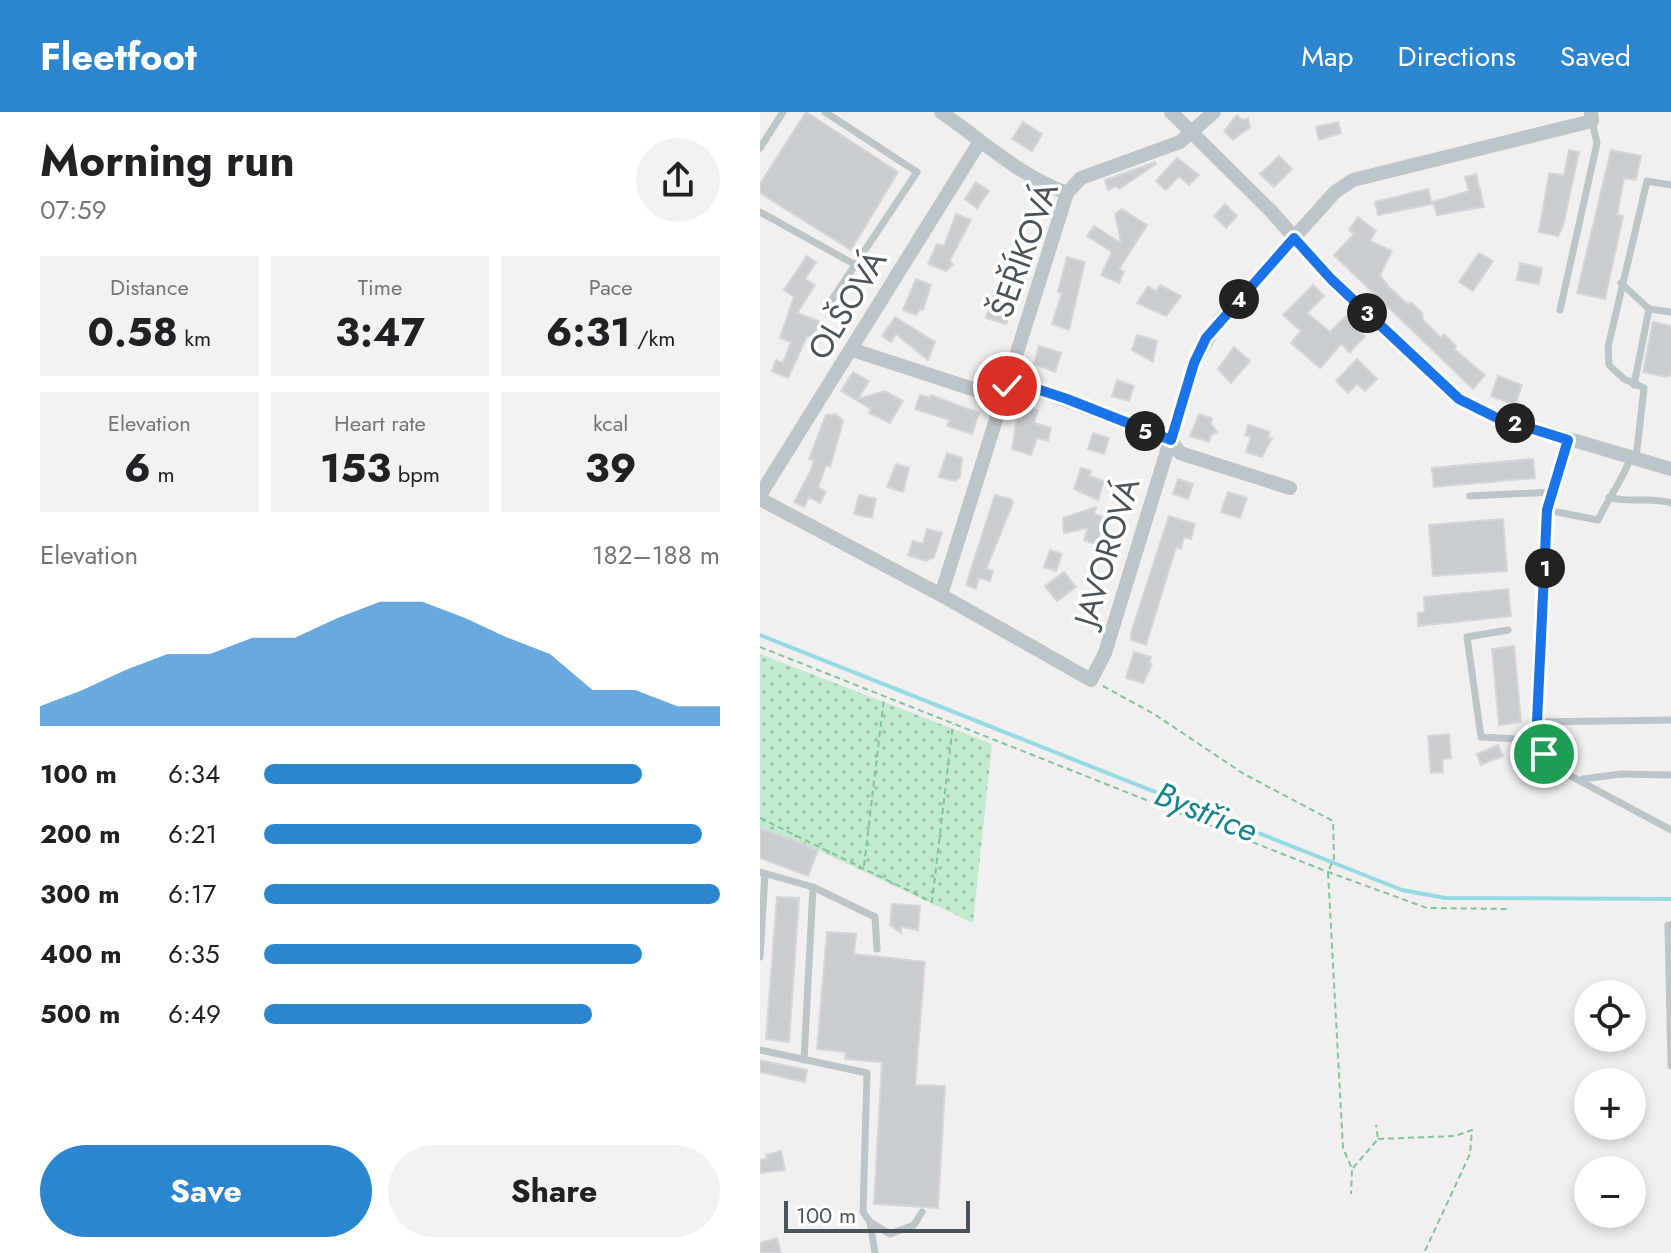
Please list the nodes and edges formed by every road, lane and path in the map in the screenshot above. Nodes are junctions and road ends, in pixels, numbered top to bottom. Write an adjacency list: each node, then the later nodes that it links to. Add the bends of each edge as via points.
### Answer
1 (783, 112): 9 (lane)
2 (825, 112): 14 (lane, via 917,172)
3 (941, 112): 8 (street)
4 (1171, 112): 7 (street)
5 (1214, 112): 7 (street, ŠEŘÍKOVÁ)
6 (1592, 116): 13 (street, JAVOROVÁ, via 1353,180 1335,192); 18 (lane, via 1597,143)
7 (1193, 133): 11 (street, ŠEŘÍKOVÁ, via 1081,178); 13 (street)
8 (979, 143): 11 (street); 20 (street, OLŠOVÁ)
9 (760, 148)
10 (1671, 185): 15 (lane, via 1647,181)
11 (1067, 193): 22 (street, ŠEŘÍKOVÁ)
12 (760, 212): 14 (lane)
13 (1294, 238): 23 (street, JAVOROVÁ, via 1206,338); 24 (street, via 1459,399 1495,417)
14 (854, 264): 16 (lane)
15 (1621, 283): 17 (lane); 21 (lane, via 1609,365)
16 (829, 304)
17 (1649, 309): 19 (lane); 21 (lane)
18 (1560, 310)
19 (1671, 312)
20 (853, 350): 22 (street, via 982,392); 30 (street, OLŠOVÁ)
21 (1634, 385): 25 (lane, via 1644,388)
22 (1007, 386): 23 (street, via 1025,385); 34 (street, ŠEŘÍKOVÁ)
23 (1171, 440): 27 (street, via 1180,453); 37 (street, JAVOROVÁ, via 1105,653)
24 (1568, 440): 25 (street); 28 (lane)
25 (1633, 458): 26 (street); 31 (lane)
26 (1671, 469)
27 (1290, 488)
28 (1553, 492): 29 (lane); 33 (lane)
29 (1470, 496)
30 (760, 497): 34 (street)
31 (1609, 497): 32 (lane); 33 (lane, via 1598,520)
32 (1671, 503)
33 (1547, 510): 40 (lane)
34 (941, 595): 37 (street)
35 (1508, 630): 40 (lane, via 1467,637 1481,737 1519,739)
36 (760, 647): 38 (path)
37 (1091, 680): 47 (path, via 1154,714 1244,774 1333,821 1334,858)
38 (884, 697): 41 (path); 46 (path)
39 (1671, 720): 40 (lane)
40 (1537, 722): 43 (lane, via 1552,766)
41 (953, 724): 46 (path, via 932,902); 47 (path)
42 (1671, 775): 43 (lane)
43 (1581, 780): 45 (lane)
44 (760, 818): 46 (path)
45 (1671, 830)
46 (864, 868)
47 (1328, 872): 50 (path, via 1427,908); 59 (path, via 1343,1148)
48 (763, 873): 49 (lane); 53 (lane)
49 (813, 887): 52 (lane, via 875,917); 55 (lane)
50 (1510, 909)
51 (1671, 925): 56 (lane)
52 (877, 949)
53 (760, 957)
54 (760, 1050): 55 (lane)
55 (804, 1060): 62 (lane, via 867,1073 863,1212)
56 (1671, 1066)
57 (1376, 1125): 58 (path)
58 (1378, 1139): 59 (path); 64 (path, via 1455,1136 1472,1130 1470,1154)
59 (1352, 1169): 60 (path)
60 (1351, 1194)
61 (922, 1212): 62 (lane, via 903,1232 890,1234)
62 (870, 1222): 63 (lane)
63 (875, 1253)
64 (1424, 1253)

